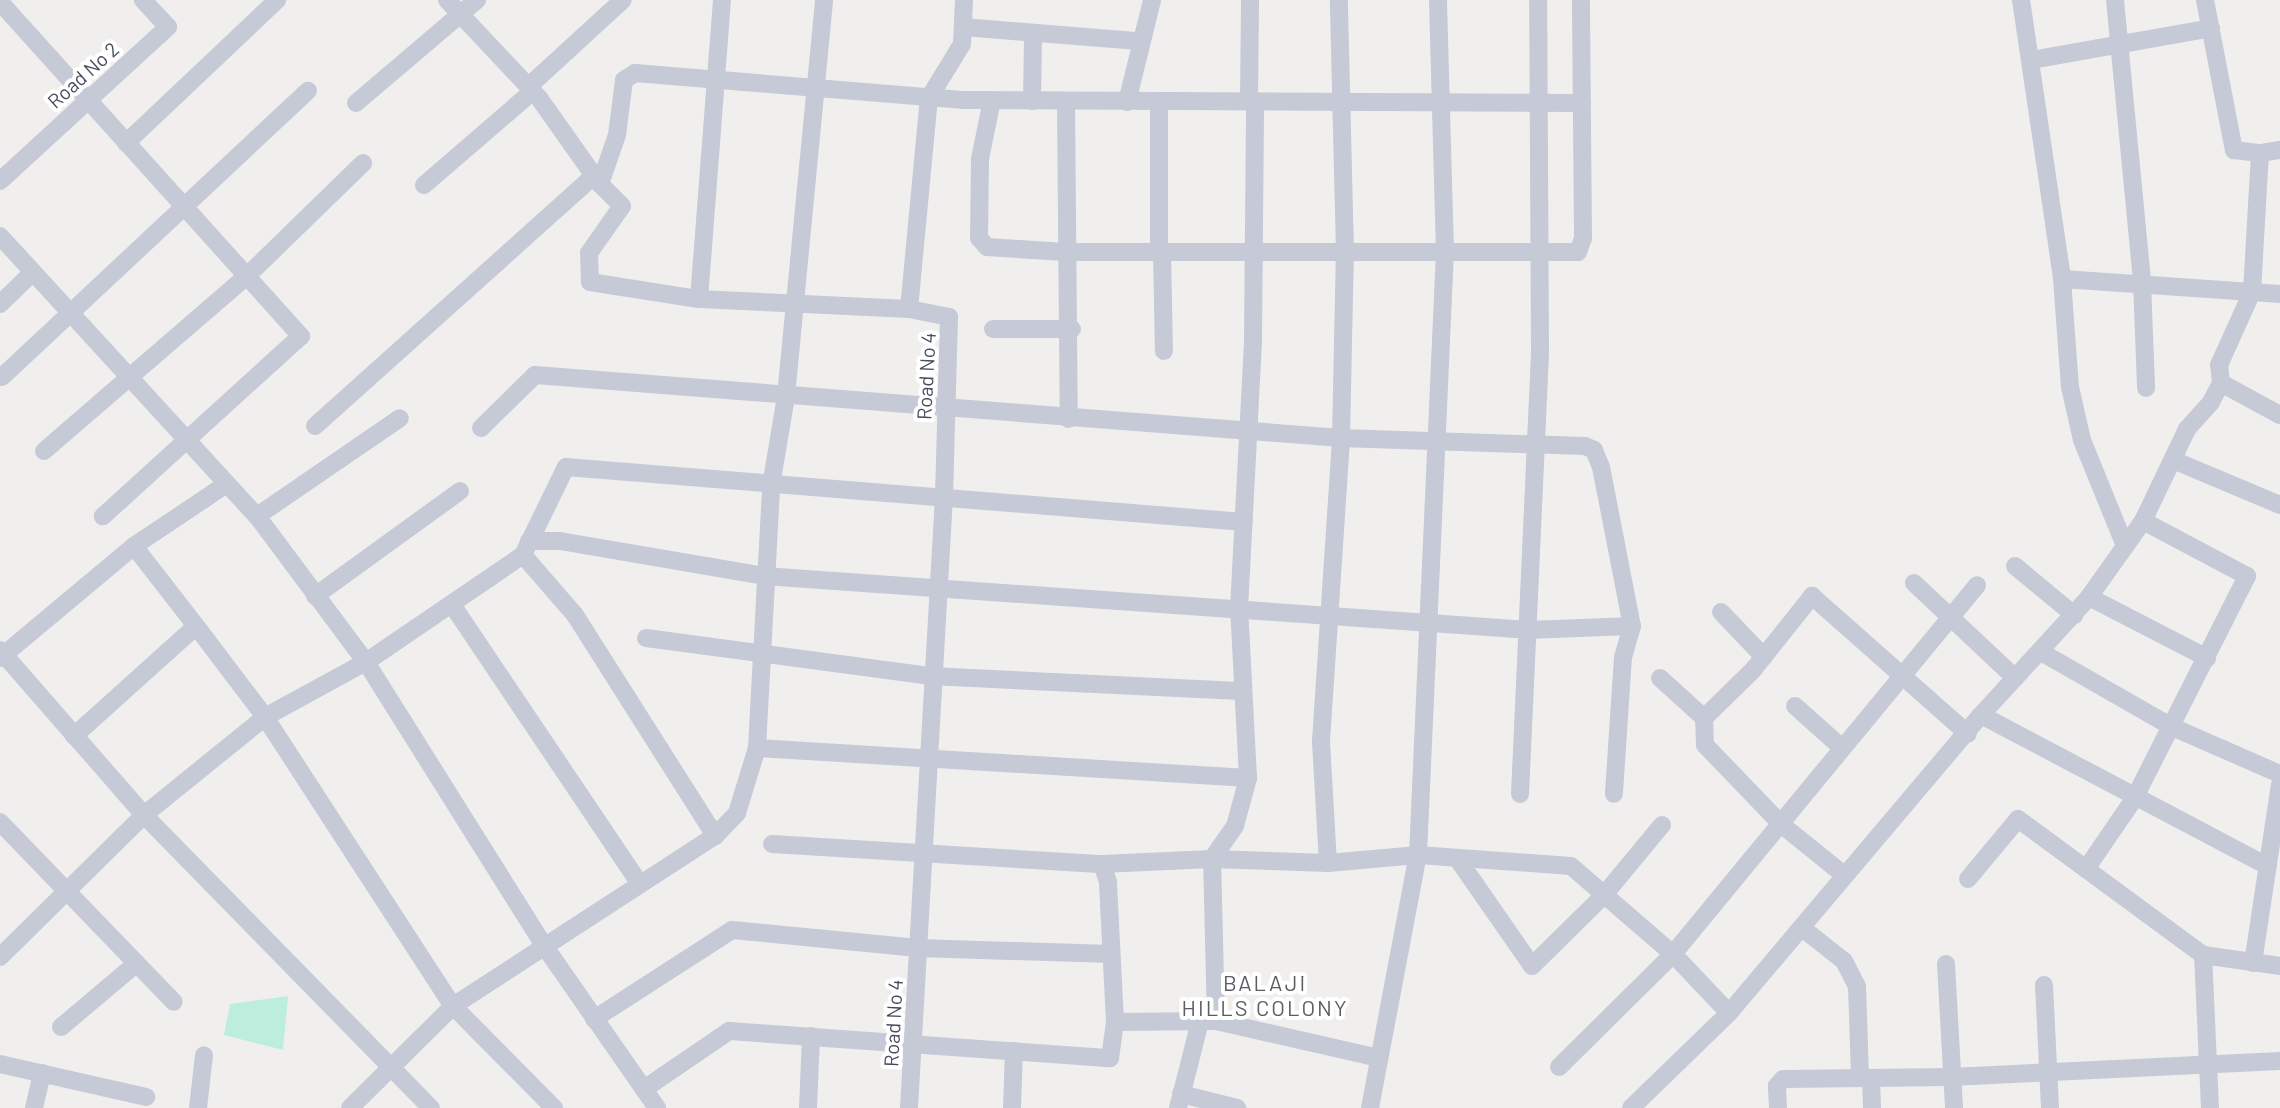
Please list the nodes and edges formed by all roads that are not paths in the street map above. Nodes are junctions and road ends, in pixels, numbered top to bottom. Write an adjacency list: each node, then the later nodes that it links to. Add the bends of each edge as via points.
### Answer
1 (143, 0): 31 (street, Road No 2, via 168,27)
2 (277, 0): 42 (street)
3 (447, 0): 18 (street, Road No 4)
4 (623, 0): 26 (street)
5 (722, 0): 25 (street)
6 (824, 0): 27 (street)
7 (964, 0): 19 (street)
8 (1152, 0): 22 (street)
9 (1250, 0): 33 (street)
10 (1339, 0): 40 (street)
11 (1438, 0): 37 (street)
12 (1538, 0): 41 (street)
13 (1581, 0): 39 (street)
14 (2021, 0): 24 (street)
15 (2115, 0): 23 (street)
16 (2205, 0): 20 (street)
17 (0, 2): 31 (street)
18 (470, 6): 26 (street, Road No 4); 38 (street)
19 (963, 27): 21 (street); 29 (street, via 962,44)
20 (2211, 28): 23 (street); 44 (street, via 2234,150 2240,155)
21 (1033, 34): 22 (street); 32 (street)
22 (1138, 41): 35 (street)
23 (2123, 43): 24 (street); 61 (street)
24 (2032, 60): 60 (street)
25 (714, 77): 27 (street); 47 (street, via 635,73 624,80 617,135); 64 (street)
26 (531, 89): 47 (street, Road No 4); 49 (street)
27 (814, 90): 29 (street); 66 (street)
28 (308, 91): 50 (street)
29 (929, 98): 30 (street); 67 (street)
30 (992, 100): 32 (street); 53 (street, via 980,159 981,245)
31 (89, 101): 42 (street); 45 (street, Road No 2)
32 (1032, 101): 34 (street)
33 (1252, 101): 36 (street); 40 (street); 56 (street)
34 (1066, 102): 35 (street); 53 (street)
35 (1127, 102): 36 (street)
36 (1159, 102): 52 (street)
37 (1438, 102): 40 (street); 41 (street); 54 (street)
38 (356, 103)
39 (1582, 103): 41 (street); 55 (street, via 1583,238 1578,252)
40 (1338, 104): 57 (street)
41 (1541, 106): 55 (street)
42 (126, 143): 50 (street)
43 (2280, 150): 44 (street)
44 (2260, 153): 62 (street)
45 (6, 159): 48 (street, Road No 2)
46 (363, 163): 59 (street)
47 (597, 180): 64 (street, Road No 4, via 622,206 589,253 590,282); 81 (street)
48 (0, 181)
49 (424, 185)
50 (186, 209): 59 (street); 68 (street)
51 (0, 236): 58 (street)
52 (1161, 251): 53 (street); 56 (street); 71 (street)
53 (1065, 252): 70 (street)
54 (1445, 252): 55 (street); 57 (street); 85 (street)
55 (1538, 252): 87 (street, via 1540,350)
56 (1252, 253): 57 (street); 83 (street)
57 (1345, 253): 84 (street)
58 (33, 272): 65 (street); 68 (street)
59 (247, 276): 72 (street); 86 (street, via 301,336)
60 (2062, 279): 61 (street); 100 (street, via 2070,387 2082,440)
61 (2142, 282): 62 (street); 75 (street)
62 (2252, 292): 63 (street); 74 (street, via 2219,365)
63 (2280, 294)
64 (699, 299): 66 (street, Road No 4)
65 (0, 304)
66 (794, 305): 67 (street, Road No 4); 76 (street)
67 (909, 309): 77 (street, Road No 4, via 949,317)
68 (72, 316): 72 (street); 73 (street)
69 (993, 329): 70 (street)
70 (1072, 329): 80 (street)
71 (1164, 351)
72 (128, 373): 86 (street); 88 (street)
73 (2, 377)
74 (2221, 383): 78 (street); 89 (street, via 2187,429)
75 (2146, 388)
76 (786, 396): 77 (street); 82 (street, via 535,375); 91 (street)
77 (946, 411): 80 (street); 93 (street, Road No 4)
78 (2280, 415)
79 (400, 418): 96 (street)
80 (1069, 419): 83 (street)
81 (315, 426)
82 (481, 428)
83 (1250, 430): 84 (street); 98 (street)
84 (1341, 438): 85 (street); 114 (street)
85 (1440, 438): 87 (street); 115 (street)
86 (187, 440): 90 (street); 95 (street)
87 (1534, 443): 117 (street, via 1594,450); 118 (street)
88 (44, 451)
89 (2173, 460): 94 (street); 97 (street)
90 (225, 485): 96 (street); 99 (street)
91 (771, 486): 93 (street); 101 (street, via 566,467); 103 (street)
92 (460, 491): 107 (street)
93 (944, 497): 98 (street); 105 (street, Road No 4)
94 (2280, 505)
95 (103, 516)
96 (257, 516): 107 (street)
97 (2143, 521): 100 (street); 124 (street, via 2247,576)
98 (1244, 522): 110 (street)
99 (134, 546): 116 (street); 121 (street)
100 (2125, 546): 108 (street)
101 (526, 548): 103 (street, via 560,541); 109 (street); 151 (street, via 575,615)
102 (2015, 566): 113 (street)
103 (764, 576): 105 (street); 122 (street)
104 (1914, 583): 112 (street)
105 (938, 585): 110 (street); 126 (street, Road No 4)
106 (1977, 585): 112 (street)
107 (315, 596): 125 (street)
108 (2089, 597): 113 (street); 124 (street)
109 (453, 606): 125 (street); 163 (street)
110 (1239, 609): 114 (street); 130 (street)
111 (1721, 612): 123 (street)
112 (1950, 615): 127 (street); 129 (street)
113 (2074, 615): 120 (street)
114 (1332, 617): 115 (street); 157 (street, via 1321,741)
115 (1431, 623): 118 (street); 153 (street)
116 (196, 626): 133 (street); 137 (street)
117 (1632, 626): 118 (street); 145 (street, via 1623,657)
118 (1528, 630): 144 (street)
119 (646, 638): 122 (street)
120 (2041, 652): 129 (street); 135 (street)
121 (1, 654): 137 (street)
122 (762, 654): 126 (street); 139 (street)
123 (1764, 657): 127 (street, via 1812,596); 134 (street)
124 (2207, 658): 135 (street)
125 (366, 662): 133 (street); 167 (street)
126 (931, 676): 130 (street); 140 (street, Road No 4)
127 (1902, 676): 136 (street); 138 (street)
128 (1660, 678): 134 (street)
129 (2015, 678): 132 (street)
130 (1240, 691): 142 (street)
131 (1795, 706): 138 (street)
132 (1981, 715): 136 (street); 146 (street)
133 (265, 717): 147 (street); 179 (street)
134 (1704, 718): 150 (street, via 1705,745)
135 (2170, 726): 141 (street); 146 (street)
136 (1968, 734): 161 (street)
137 (74, 736): 147 (street)
138 (1841, 747): 150 (street)
139 (757, 748): 140 (street); 151 (street, via 737,813)
140 (929, 762): 142 (street); 154 (street, Road No 4)
141 (2280, 774)
142 (1248, 778): 156 (street, via 1235,826)
143 (2280, 784): 159 (street)
144 (1520, 794)
145 (1614, 794)
146 (2134, 799): 159 (street); 160 (street)
147 (144, 815): 164 (street); 193 (street)
148 (0, 823): 164 (street)
149 (1662, 825): 165 (street)
150 (1782, 825): 161 (street); 170 (street)
151 (715, 836): 163 (street)
152 (772, 844): 154 (street)
153 (1418, 855): 155 (street); 157 (street); 189 (street)
154 (921, 856): 158 (street); 168 (street, Road No 4)
155 (1457, 858): 165 (street, via 1571,866); 165 (street, via 1532,966)
156 (1212, 859): 157 (street); 158 (street); 182 (street)
157 (1328, 863)
158 (1102, 864): 169 (street, via 1108,882)
159 (2268, 866): 174 (street)
160 (2086, 869): 162 (street, via 2018,819); 171 (street)
161 (1844, 875): 166 (street)
162 (1968, 879)
163 (640, 884): 167 (street)
164 (66, 891): 172 (street); 173 (street)
165 (1604, 895): 170 (street)
166 (1802, 928): 180 (street); 197 (street, via 1844,961 1857,986)
167 (543, 944): 179 (street); 181 (street)
168 (918, 948): 169 (street); 181 (street, via 732,930); 186 (street, Road No 4)
169 (1111, 954): 183 (street)
170 (1673, 954): 180 (street); 194 (street)
171 (2203, 955): 174 (street); 191 (street)
172 (0, 957)
173 (137, 963): 178 (street); 184 (street)
174 (2253, 963): 176 (street)
175 (1946, 964): 198 (street)
176 (2280, 966)
177 (2044, 985): 196 (street)
178 (174, 1002)
179 (453, 1006): 193 (street); 207 (street)
180 (1729, 1013): 213 (street)
181 (594, 1019): 199 (street)
182 (1208, 1021): 183 (street); 189 (street); 201 (street)
183 (1115, 1022): 187 (street, via 1110,1058)
184 (61, 1027)
185 (811, 1036): 186 (street); 199 (street, via 729,1031); 209 (street)
186 (916, 1045): 187 (street); 210 (street, Road No 4)
187 (1014, 1051): 202 (street)
188 (204, 1055): 204 (street)
189 (1379, 1058): 212 (street)
190 (2280, 1061): 191 (street)
191 (2209, 1063): 196 (street); 218 (street)
192 (0, 1064): 195 (street)
193 (387, 1067): 205 (street); 206 (street)
194 (1559, 1067)
195 (42, 1073): 200 (street); 203 (street)
196 (2046, 1073): 198 (street); 217 (street)
197 (1865, 1077): 198 (street); 214 (street, via 1783,1079 1777,1086); 215 (street)
198 (1951, 1077): 216 (street)
199 (644, 1089): 208 (street)
200 (146, 1097)
201 (1179, 1101): 211 (street)
202 (1012, 1107)
203 (34, 1108)
204 (198, 1108)
205 (350, 1108)
206 (431, 1108)
207 (554, 1108)
208 (657, 1108)
209 (808, 1108)
210 (909, 1108)
211 (1237, 1108)
212 (1370, 1108)
213 (1631, 1108)
214 (1778, 1108)
215 (1872, 1108)
216 (1954, 1108)
217 (2050, 1108)
218 (2210, 1108)

